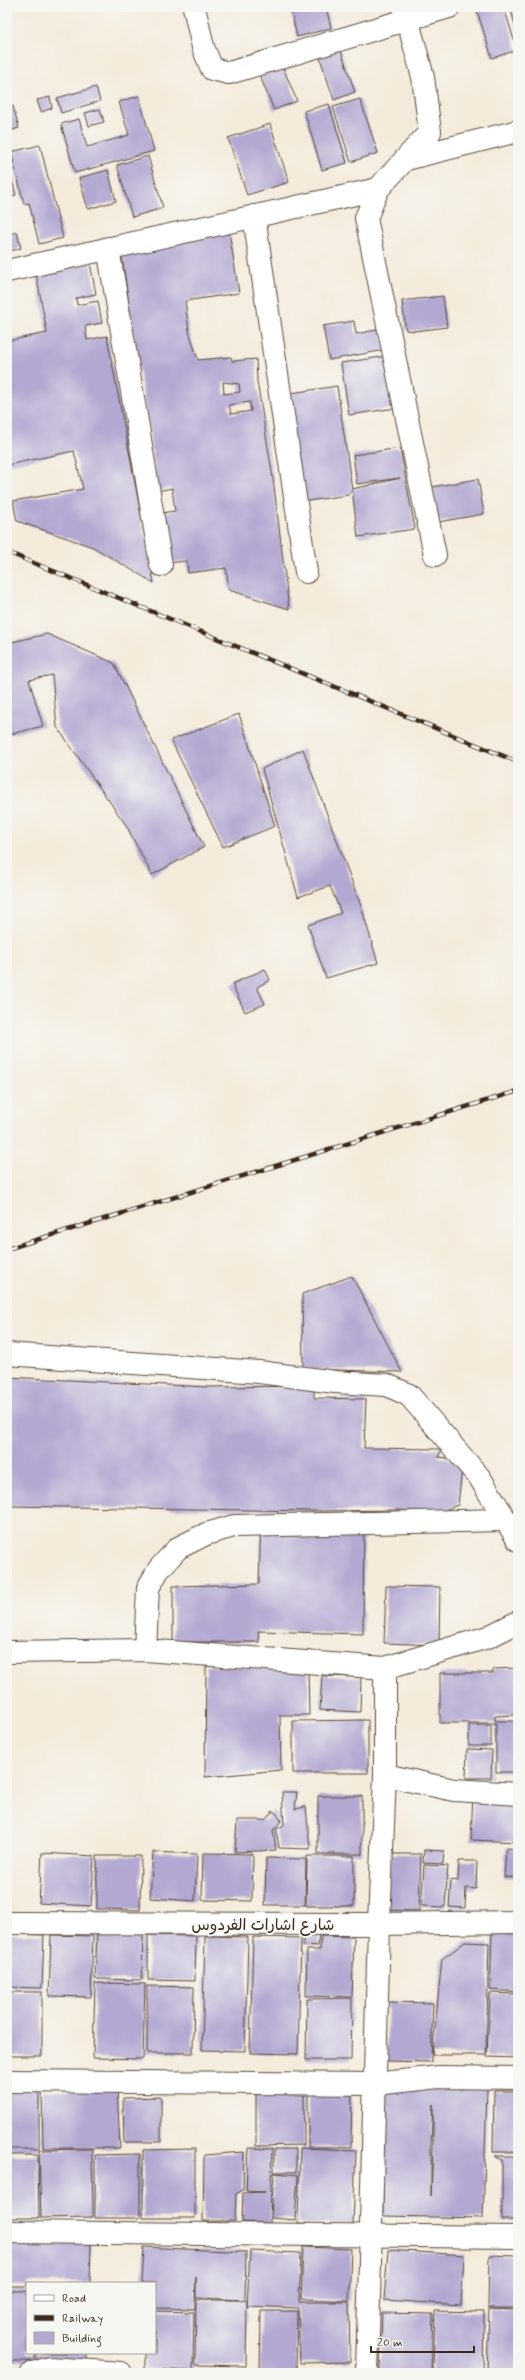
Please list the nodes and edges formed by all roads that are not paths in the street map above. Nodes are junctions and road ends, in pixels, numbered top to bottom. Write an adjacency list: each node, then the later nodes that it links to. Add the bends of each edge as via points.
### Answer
1 (194, 7): 3 (street, via 203,47 212,69 229,73)
2 (449, 7): 3 (street)
3 (406, 14): 5 (street, via 423,77 430,132)
4 (518, 131): 5 (street)
5 (406, 159): 6 (street)
6 (378, 189): 7 (street); 10 (street, via 366,218)
7 (254, 216): 8 (street); 12 (street)
8 (108, 248): 9 (street); 11 (street)
9 (7, 270)
10 (435, 555)
11 (161, 565)
12 (306, 572)
13 (7, 1354): 14 (street, via 259,1372 335,1382 387,1385 409,1395 480,1478)
14 (504, 1520): 15 (street); 17 (street, via 234,1526 206,1534 178,1548 159,1569 148,1588)
15 (518, 1540)
16 (518, 1622): 19 (street, via 488,1637)
17 (145, 1650): 18 (street); 19 (street)
18 (7, 1652)
19 (385, 1668): 20 (street)
20 (385, 1775): 21 (street, via 454,1790); 24 (street)
21 (518, 1794)
22 (518, 1922): 24 (street, شارع اشارات الفردوس)
23 (7, 1923): 24 (street, شارع اشارات الفردوس)
24 (379, 1924): 27 (street)
25 (518, 2078): 27 (street, via 439,2077)
26 (7, 2081): 27 (street)
27 (374, 2084): 29 (street)
28 (7, 2232): 29 (street)
29 (370, 2237): 30 (street); 33 (street)
30 (518, 2237)
31 (32, 2373): 32 (street, via 50,2368)
32 (121, 2373)
33 (367, 2373)

